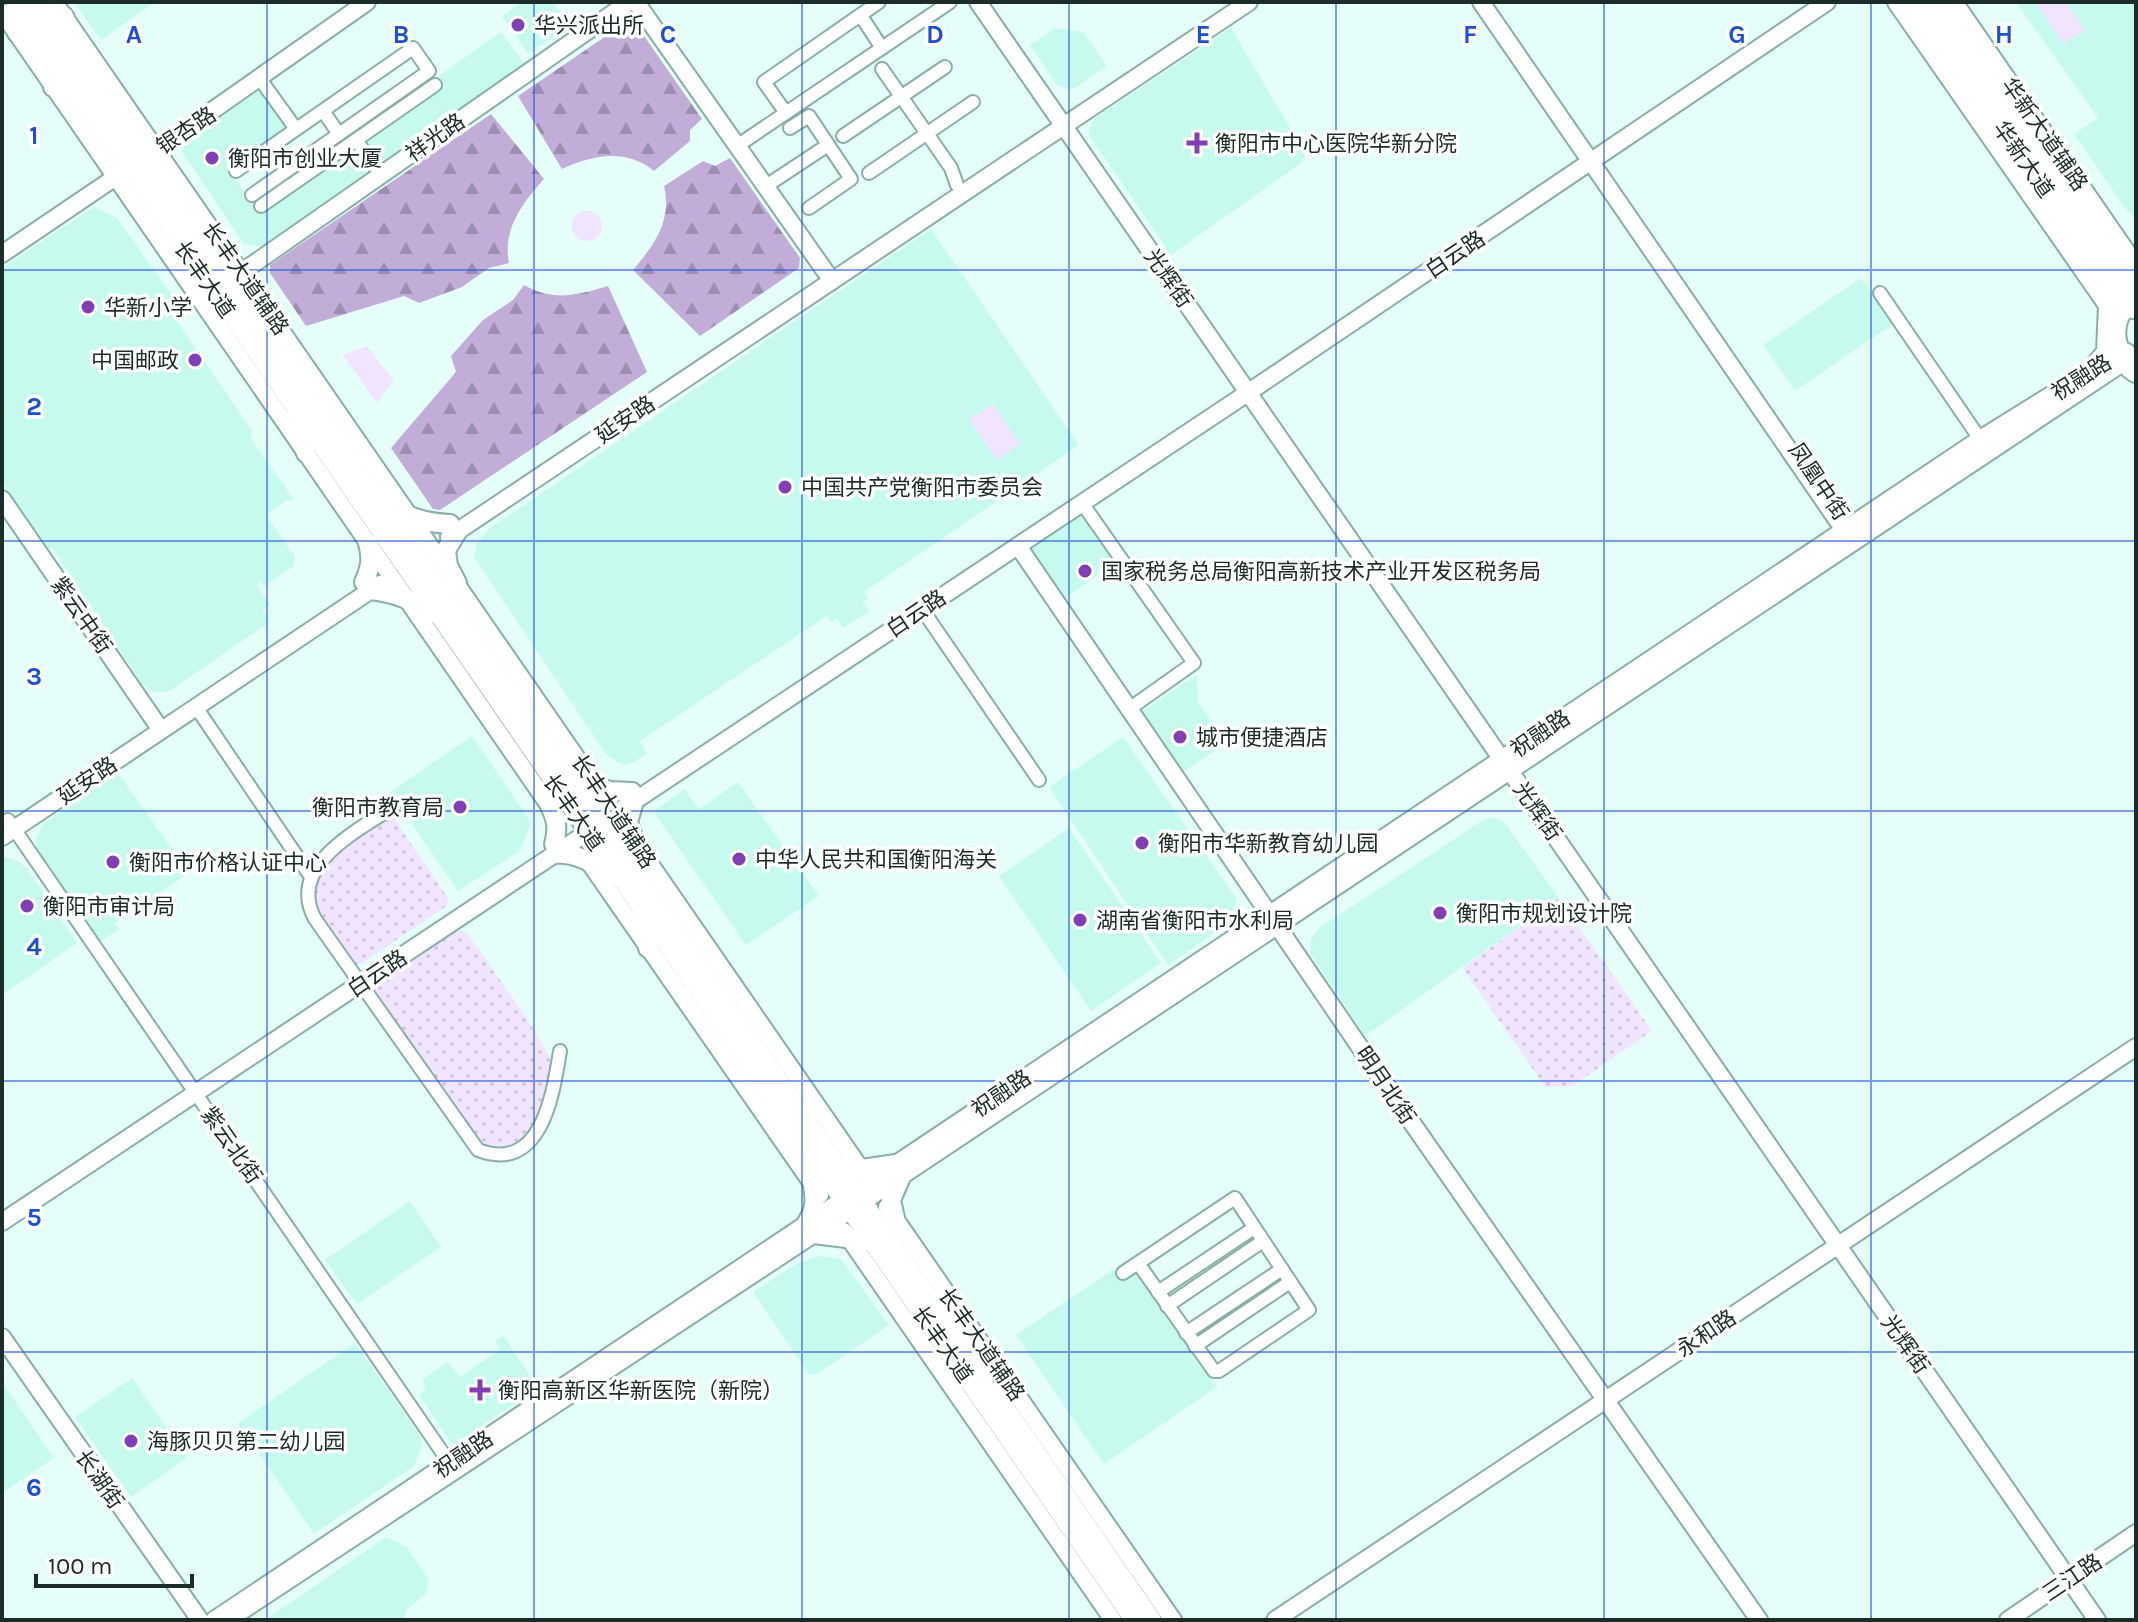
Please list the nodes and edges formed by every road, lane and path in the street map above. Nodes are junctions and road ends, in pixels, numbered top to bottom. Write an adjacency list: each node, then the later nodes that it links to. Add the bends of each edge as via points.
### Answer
1 (15, 2): 25 (main road, 长丰大道)
2 (34, 2): 29 (main road, 长丰大道)
3 (367, 2): 28 (main road, 银杏路)
4 (629, 2): 49 (main road, 祥光路)
5 (636, 2): 44 (main road)
6 (879, 2): 22 (street)
7 (950, 2): 24 (street)
8 (970, 2): 36 (main road, 光辉街)
9 (978, 2): 36 (main road, 光辉街)
10 (1230, 2): 36 (main road, 延安路)
11 (1249, 2): 36 (main road, 延安路)
12 (1481, 2): 45 (main road, 凤凰中街)
13 (1488, 2): 45 (main road, 凤凰中街)
14 (1816, 2): 45 (main road, 白云路)
15 (1827, 2): 45 (main road, 白云路)
16 (1897, 2): 64 (main road, 华新大道辅路, via 2108,305 2106,352)
17 (1915, 2): 61 (highway, 华新大道)
18 (1937, 2): 61 (highway, 华新大道)
19 (1953, 2): 57 (main road, 华新大道辅路)
20 (59, 9): 29 (main road); 46 (main road, 长丰大道辅路)
21 (2, 12): 23 (main road, 长丰大道辅路)
22 (861, 16): 24 (street); 35 (street, via 764,82)
23 (17, 33): 25 (main road); 31 (main road, 长丰大道辅路)
24 (882, 48): 35 (street)
25 (50, 52): 31 (main road); 46 (main road, 长丰大道)
26 (945, 67): 32 (street)
27 (882, 69): 32 (street)
28 (260, 79): 38 (street); 46 (main road, 银杏路)
29 (88, 80): 46 (main road, 长丰大道)
30 (435, 85): 42 (street)
31 (53, 87): 46 (main road, 长丰大道辅路)
32 (901, 96): 40 (street); 41 (street)
33 (973, 102): 40 (street)
34 (323, 111): 38 (street); 39 (street); 39 (street, via 413,48 429,71)
35 (786, 113): 44 (street)
36 (1058, 123): 50 (main road, 延安路); 59 (main road, 延安路); 65 (main road, 光辉街)
37 (790, 128): 43 (street, via 809,116)
38 (296, 129): 47 (street)
39 (339, 134): 52 (street)
40 (927, 134): 48 (street); 50 (street)
41 (843, 136)
42 (356, 140): 49 (street); 53 (street)
43 (828, 145): 51 (street); 54 (street, via 851,179)
44 (737, 146): 51 (main road)
45 (1593, 157): 65 (main road, 白云路); 74 (main road, 凤凰中街)
46 (136, 163): 55 (main road, 银杏路); 56 (main road, 长丰大道); 58 (main road, 长丰大道辅路); 66 (main road, 长丰大道辅路); 66 (main road, 长丰大道)
47 (236, 171)
48 (869, 173)
49 (381, 175): 58 (main road, 祥光路)
50 (957, 185): 59 (main road, 延安路)
51 (766, 186): 59 (main road)
52 (252, 195)
53 (261, 206)
54 (809, 208)
55 (2, 254)
56 (211, 258): 58 (main road); 62 (main road, 长丰大道)
57 (2136, 267)
58 (242, 272): 62 (main road); 72 (main road, 长丰大道辅路)
59 (830, 276): 73 (main road, 延安路)
60 (1880, 293): 67 (street)
61 (2134, 302): 63 (highway, via 2114,328 2114,344)
62 (251, 316): 66 (main road, 长丰大道)
63 (2128, 360): 64 (main road, 祝融路); 74 (main road, 祝融路)
64 (2089, 372): 67 (main road, 祝融路)
65 (1243, 390): 71 (main road, 白云路); 86 (main road, 光辉街); 90 (main road, 白云路)
66 (303, 424): 68 (main road); 70 (main road, 长丰大道); 77 (main road, 长丰大道)
67 (1980, 439): 74 (main road, 祝融路)
68 (306, 453): 75 (main road, 长丰大道辅路)
69 (2, 499): 85 (main road, 紫云中街)
70 (380, 502): 72 (main road); 77 (main road, 长丰大道)
71 (1082, 503): 76 (main road, 白云路); 84 (street, via 1194,663)
72 (414, 520): 73 (main road); 77 (main road, 长丰大道辅路)
73 (454, 528): 77 (main road, 延安路); 78 (main road, via 446,550)
74 (1850, 532): 86 (main road, 祝融路)
75 (368, 543): 77 (main road, 长丰大道辅路); 79 (main road, via 372,558)
76 (1014, 548): 81 (main road, 白云路); 84 (main road, 明月北街); 100 (main road, 明月北街)
77 (409, 558): 78 (main road, 长丰大道辅路); 79 (main road, 延安路); 80 (main road, 长丰大道辅路); 82 (main road, 长丰大道); 87 (main road, 长丰大道)
78 (457, 583): 89 (main road, 长丰大道辅路)
79 (367, 586): 80 (main road); 83 (main road, 延安路); 85 (main road, 延安路)
80 (404, 597): 82 (main road); 91 (main road, 长丰大道辅路)
81 (922, 609): 88 (street); 90 (main road, 白云路)
82 (437, 614): 94 (main road, 长丰大道)
83 (196, 707): 85 (main road, 延安路); 97 (street)
84 (1129, 709): 100 (main road, 明月北街)
85 (158, 726): 93 (main road, 延安路)
86 (1503, 767): 100 (main road, 祝融路); 118 (main road, 光辉街)
87 (567, 771): 89 (main road); 94 (main road, 长丰大道)
88 (1039, 780)
89 (597, 787): 90 (main road); 94 (main road, 长丰大道辅路)
90 (633, 796): 94 (main road, 白云路); 95 (main road, via 628,822)
91 (550, 806): 94 (main road, via 558,832)
92 (393, 807): 97 (street, via 337,845)
93 (7, 827): 106 (street, 紫云北街)
94 (585, 829): 95 (main road, 长丰大道辅路); 96 (main road, via 568,853); 98 (main road, 长丰大道); 102 (main road, 白云路); 109 (main road, 长丰大道, via 837,1164)
95 (634, 840): 109 (main road, 长丰大道辅路)
96 (587, 860): 98 (main road); 101 (main road, 长丰大道辅路)
97 (311, 877): 102 (street, via 310,910)
98 (621, 880): 99 (main road, 长丰大道)
99 (641, 909): 101 (main road); 109 (main road, 长丰大道)
100 (1271, 922): 107 (main road, 祝融路); 129 (main road, 明月北街)
101 (648, 948): 108 (main road, 长丰大道辅路)
102 (358, 980): 104 (street, via 478,1150 510,1153 533,1139 552,1100); 106 (main road, 白云路)
103 (2136, 1047): 118 (main road, 永和路)
104 (560, 1051)
105 (2136, 1057): 118 (main road, 永和路)
106 (194, 1089): 110 (main road, 白云路); 112 (main road, 白云路); 131 (street, 紫云北街)
107 (898, 1170): 109 (main road); 109 (main road, 祝融路); 111 (main road, via 891,1200)
108 (813, 1186): 109 (main road, 长丰大道辅路); 114 (main road)
109 (854, 1197): 111 (main road, 长丰大道辅路); 114 (main road, 祝融路); 115 (main road, 长丰大道辅路); 116 (main road, 长丰大道); 130 (main road, 长丰大道)
110 (2, 1212)
111 (895, 1218): 130 (main road, 长丰大道辅路)
112 (2, 1222)
113 (1254, 1228): 117 (street); 119 (street, via 1235,1198); 123 (street)
114 (810, 1229): 115 (main road); 131 (main road, 祝融路)
115 (849, 1237): 116 (main road); 133 (main road, 长丰大道辅路)
116 (870, 1241): 130 (main road, 长丰大道)
117 (1263, 1241): 120 (street); 124 (street)
118 (1838, 1251): 129 (main road, 永和路); 135 (main road, 光辉街)
119 (1138, 1263): 121 (street); 123 (street)
120 (1282, 1269): 122 (street); 125 (street)
121 (1123, 1273)
122 (1290, 1282): 127 (street); 127 (street, via 1309,1310 1219,1371 1209,1367)
123 (1158, 1292): 124 (street)
124 (1167, 1306): 125 (street)
125 (1186, 1333): 127 (street)
126 (2, 1337): 137 (main road, 长湖街)
127 (1195, 1346)
128 (2, 1350): 136 (main road, 长湖街)
129 (1605, 1406): 144 (main road, 永和路); 145 (main road, 永和路); 146 (main road, 明月北街); 147 (main road, 明月北街)
130 (1020, 1427): 133 (main road, 长丰大道); 142 (main road, 长丰大道); 143 (main road, 长丰大道辅路)
131 (452, 1466): 138 (main road, 祝融路); 139 (main road, 祝融路)
132 (2136, 1533): 135 (main road, 三江路)
133 (1068, 1539): 140 (main road, 长丰大道辅路); 141 (main road, 长丰大道)
134 (2136, 1546): 135 (main road, 三江路)
135 (2069, 1585): 148 (main road, 三江路); 149 (main road, 三江路); 150 (main road, 光辉街); 151 (main road, 光辉街)
136 (190, 1620)
137 (200, 1620)
138 (214, 1620)
139 (228, 1620)
140 (1113, 1620)
141 (1134, 1620)
142 (1152, 1620)
143 (1173, 1620)
144 (1275, 1620)
145 (1291, 1620)
146 (1750, 1620)
147 (1759, 1620)
148 (2008, 1620)
149 (2027, 1620)
150 (2088, 1620)
151 (2097, 1620)

